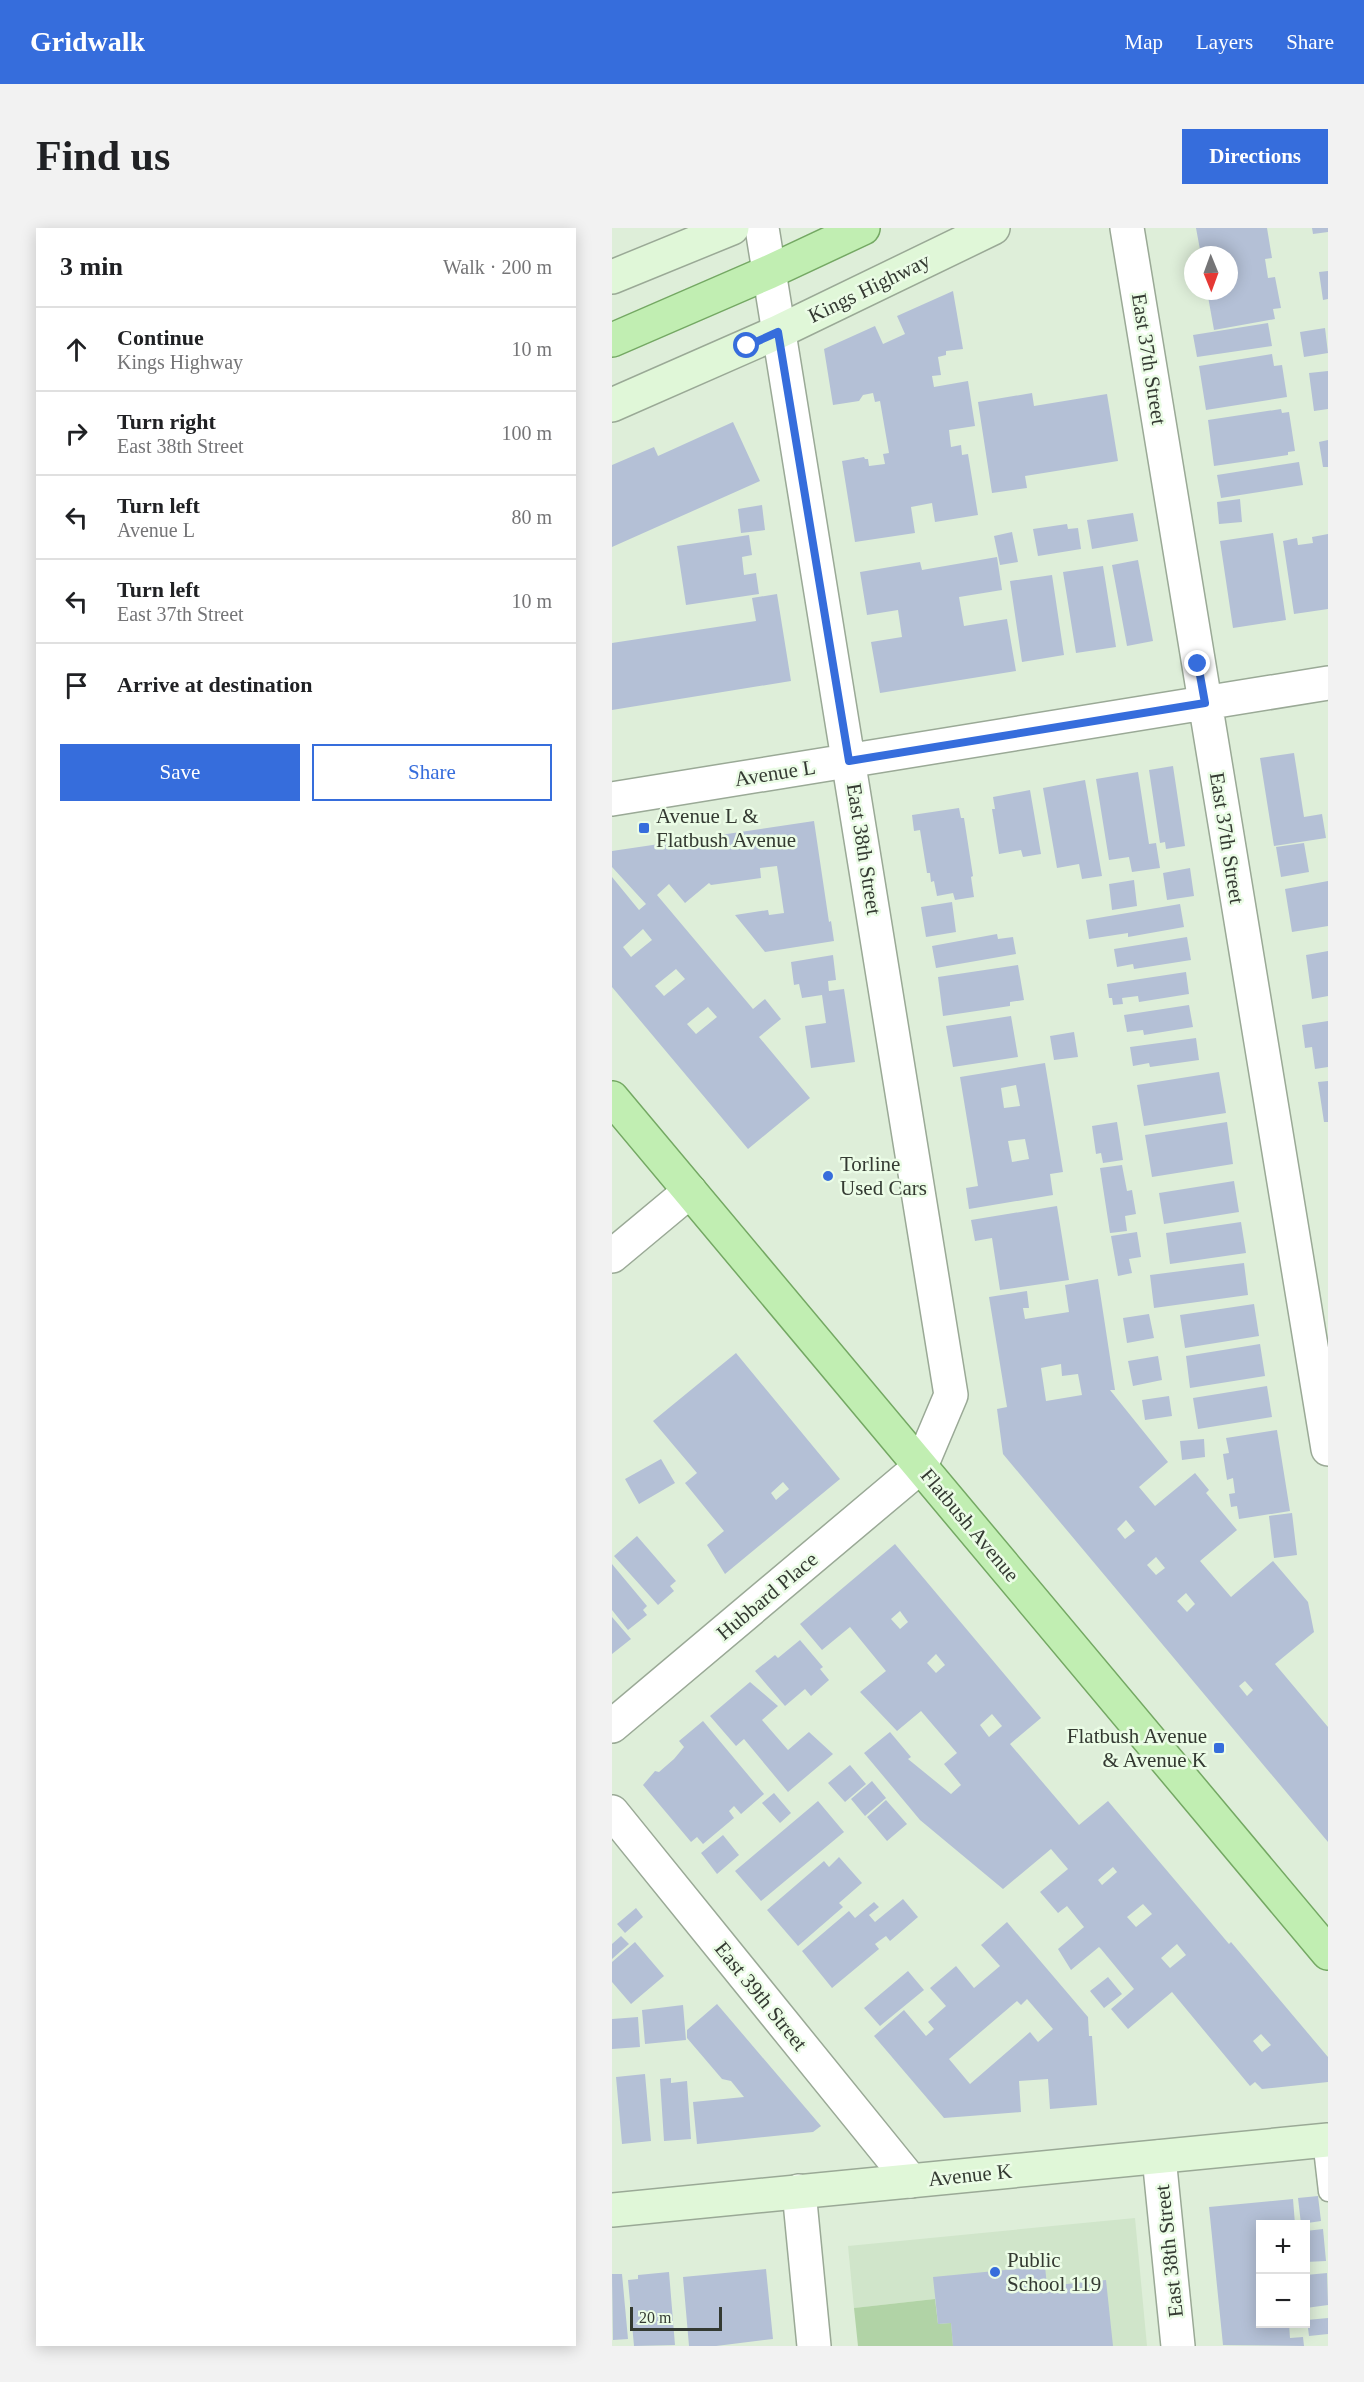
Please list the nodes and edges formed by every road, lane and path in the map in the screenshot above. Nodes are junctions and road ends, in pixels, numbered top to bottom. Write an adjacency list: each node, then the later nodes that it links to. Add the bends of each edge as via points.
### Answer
1 (732, 228): 7 (street)
2 (762, 228): 6 (street, East 38th Street)
3 (864, 228): 6 (main road)
4 (993, 228): 8 (street, Kings Highway)
5 (1127, 228): 12 (street, East 37th Street)
6 (768, 272): 8 (street, East 38th Street); 9 (main road)
7 (612, 277)
8 (778, 332): 10 (street, Kings Highway); 13 (street, East 38th Street)
9 (612, 340)
10 (612, 405)
11 (1328, 683): 12 (street, Avenue L)
12 (1205, 703): 13 (street, Avenue L); 18 (street, East 37th Street)
13 (849, 761): 14 (street, Avenue L); 19 (street, East 38th Street, via 951,1395)
14 (612, 799)
15 (612, 1098): 16 (main road, Flatbush Avenue)
16 (690, 1191): 17 (street); 19 (main road, Flatbush Avenue)
17 (612, 1256)
18 (1328, 1449)
19 (921, 1466): 20 (street, Hubbard Place); 22 (main road, Flatbush Avenue)
20 (612, 1726)
21 (612, 1812): 25 (street, East 39th Street)
22 (1328, 1953)
23 (1325, 2140): 24 (street, Avenue K); 27 (lane)
24 (1159, 2157): 25 (street, Avenue K); 30 (street, East 38th Street)
25 (912, 2181): 26 (street, Avenue K)
26 (799, 2192): 28 (street, Avenue K); 29 (street)
27 (1328, 2192)
28 (612, 2210)
29 (814, 2346)
30 (1178, 2346)

